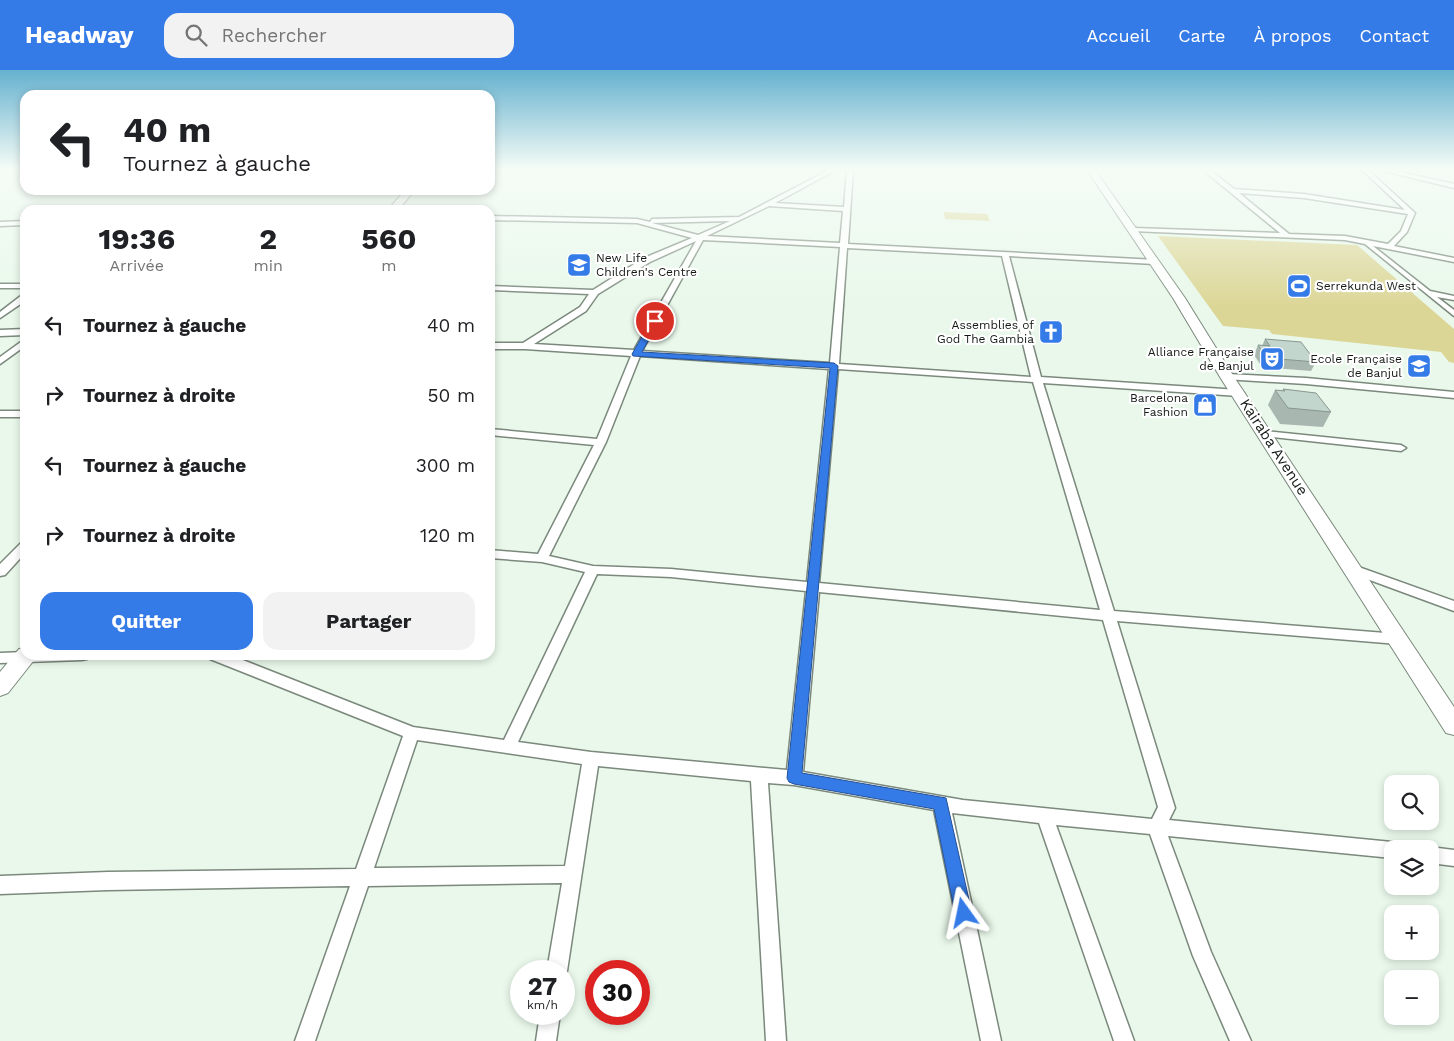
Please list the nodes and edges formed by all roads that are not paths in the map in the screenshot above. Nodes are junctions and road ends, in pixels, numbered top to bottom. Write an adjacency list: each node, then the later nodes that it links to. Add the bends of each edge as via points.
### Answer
1 (748, 215): 7 (street)
2 (845, 215): 15 (street)
3 (1123, 215): 11 (street, Kairaba Avenue)
4 (1262, 215): 12 (street)
5 (1411, 215): 16 (street, via 1404,232)
6 (495, 218): 8 (street)
7 (741, 219): 8 (street); 13 (street)
8 (637, 222): 13 (street)
9 (20, 223): 10 (street)
10 (0, 224)
11 (1134, 230): 12 (street); 21 (street, Kairaba Avenue)
12 (1286, 235): 14 (street)
13 (701, 238): 15 (street); 25 (street, via 647,260); 36 (street)
14 (1364, 242): 16 (street); 26 (street)
15 (843, 247): 19 (street); 38 (street)
16 (1389, 247): 18 (street)
17 (1454, 251): 18 (street)
18 (1418, 252): 20 (street)
19 (1005, 255): 21 (street); 40 (street)
20 (1454, 260)
21 (1154, 262): 39 (street, Kairaba Avenue, via 1211,347)
22 (0, 286): 23 (street)
23 (20, 286)
24 (495, 288): 25 (street)
25 (594, 292): 35 (street, via 583,309)
26 (1429, 293): 27 (street); 29 (street)
27 (1454, 298)
28 (20, 301): 30 (street)
29 (1454, 314)
30 (0, 316)
31 (20, 332): 32 (street)
32 (0, 333)
33 (20, 346): 37 (street)
34 (495, 346): 35 (street)
35 (525, 346): 36 (street)
36 (636, 354): 38 (street); 47 (street)
37 (0, 361)
38 (834, 366): 40 (street); 55 (street)
39 (1227, 377): 41 (street, Kairaba Avenue); 42 (street)
40 (1036, 380): 41 (street); 57 (street)
41 (1239, 393): 46 (street, Kairaba Avenue)
42 (1454, 395)
43 (0, 414): 44 (street)
44 (20, 414)
45 (495, 432): 47 (street)
46 (1266, 434): 48 (street); 52 (street, Kairaba Avenue)
47 (601, 442): 51 (street)
48 (1401, 448)
49 (20, 551): 54 (street)
50 (495, 554): 51 (street)
51 (542, 558): 53 (street)
52 (1353, 569): 56 (street); 58 (street, Kairaba Avenue)
53 (593, 570): 55 (street, via 671,572); 66 (street)
54 (0, 572)
55 (812, 585): 57 (street); 69 (street)
56 (1454, 606)
57 (1110, 616): 58 (street); 72 (street, via 1167,808)
58 (1398, 640): 64 (street, Kairaba Avenue)
59 (20, 656): 60 (street)
60 (0, 658)
61 (23, 660): 63 (street)
62 (227, 660): 65 (street)
63 (0, 687)
64 (1454, 726)
65 (412, 732): 66 (street); 77 (street)
66 (508, 747): 67 (street)
67 (591, 759): 68 (street); 76 (street)
68 (759, 776): 69 (street); 83 (street)
69 (794, 778): 70 (street)
70 (940, 803): 71 (street); 84 (street)
71 (1044, 817): 72 (street); 85 (street)
72 (1156, 828): 73 (street); 86 (street, via 1203,956)
73 (1384, 849)
74 (1439, 856): 75 (street)
75 (1454, 858)
76 (572, 874): 77 (street); 79 (street)
77 (362, 877): 78 (street); 81 (street)
78 (0, 885)
79 (559, 960)
80 (548, 1025): 82 (street)
81 (305, 1041)
82 (546, 1041)
83 (776, 1041)
84 (991, 1041)
85 (1124, 1041)
86 (1241, 1041)

